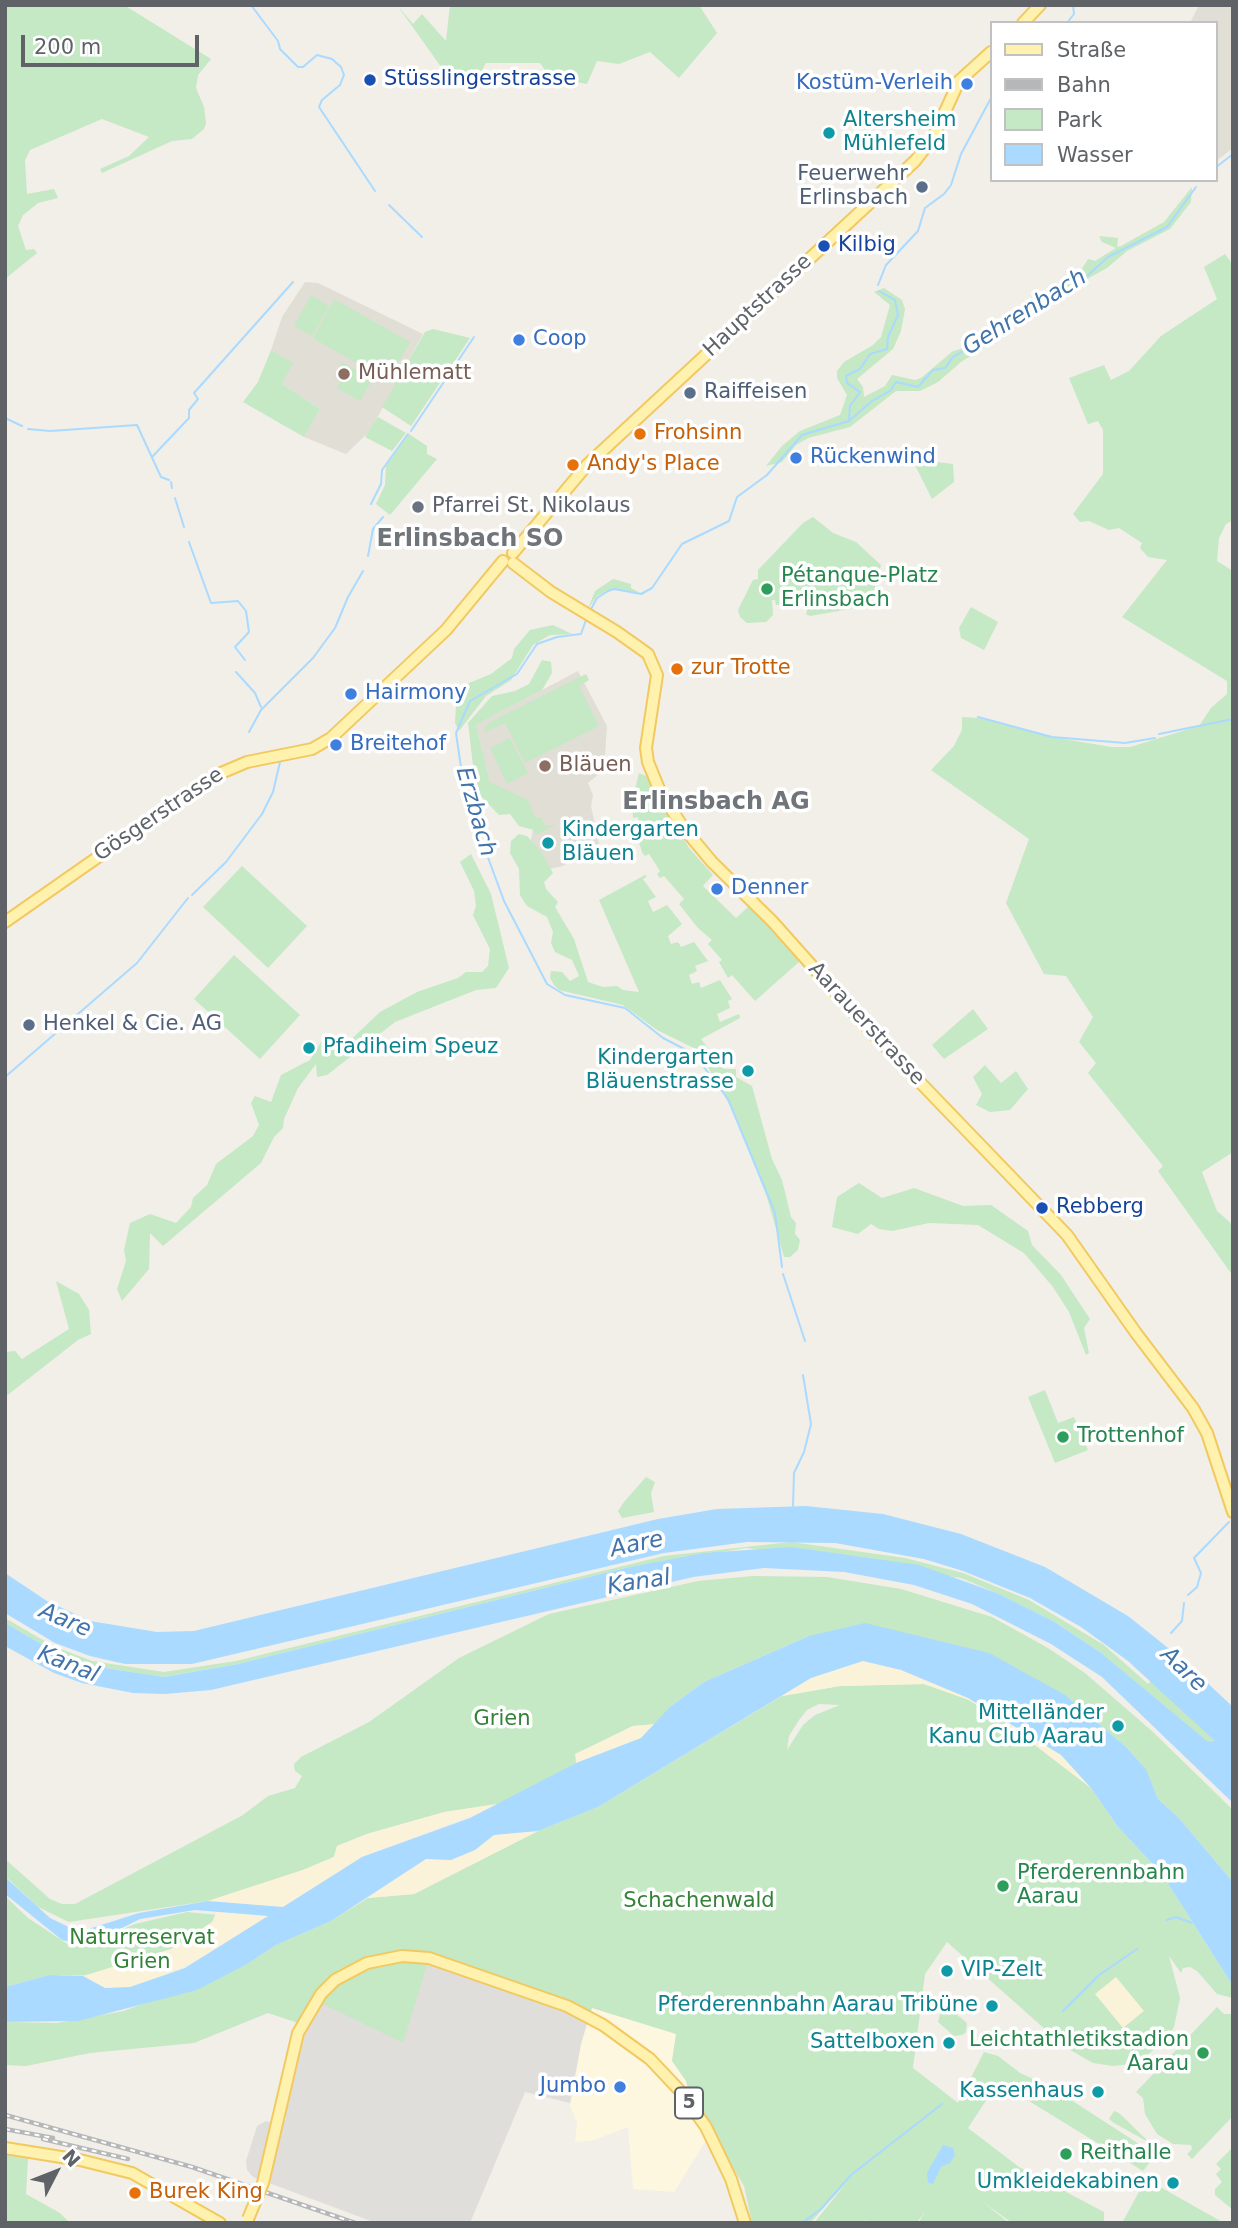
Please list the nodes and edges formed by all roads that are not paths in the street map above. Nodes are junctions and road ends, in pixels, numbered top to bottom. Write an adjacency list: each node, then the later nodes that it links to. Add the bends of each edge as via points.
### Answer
1 (1040, 5): 2 (main road)
2 (1025, 21)
3 (990, 53): 4 (main road, Hauptstrasse, via 959,82 933,138 915,161 587,465)
4 (510, 559): 5 (main road, Gösgerstrasse, via 446,630 349,723 312,749 227,769); 6 (main road, Aarauerstrasse, via 580,611 640,647 654,663 657,683 647,755 659,789 682,826 1067,1235 1193,1408 1207,1433)
5 (5, 922)
6 (1233, 1512)
7 (5, 2148): 8 (main road)
8 (118, 2171): 10 (main road); 11 (main road, via 150,2183)
9 (247, 2221): 12 (main road, 5, bridge, via 263,2183 305,2016 335,1980 367,1963 402,1956 429,1958 566,2006 641,2052 670,2079 706,2127 731,2179)
10 (208, 2223)
11 (220, 2223)
12 (745, 2223)

